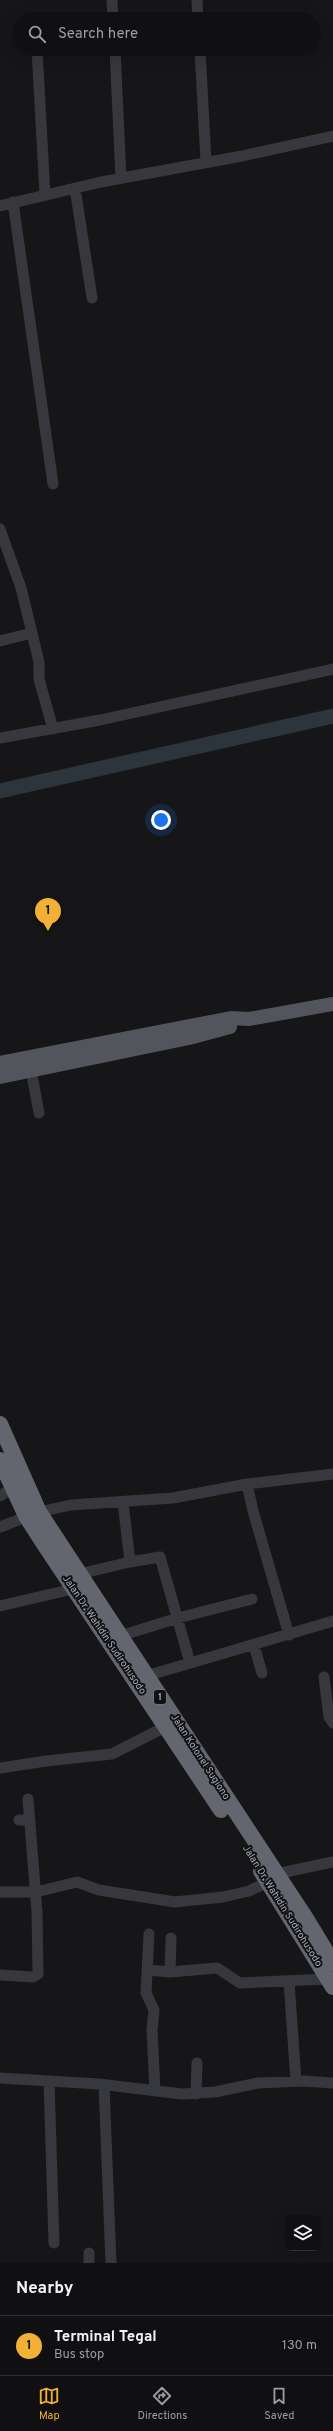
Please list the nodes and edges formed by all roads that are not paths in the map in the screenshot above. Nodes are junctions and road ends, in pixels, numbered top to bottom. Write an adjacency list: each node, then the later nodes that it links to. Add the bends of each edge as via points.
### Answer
1 (112, 0): 3 (street)
2 (198, 1): 4 (street)
3 (113, 12)
4 (198, 12)
5 (37, 56): 12 (street)
6 (115, 56): 10 (street)
7 (200, 56): 9 (street)
8 (333, 136): 9 (street)
9 (206, 162): 10 (street)
10 (121, 178): 11 (street)
11 (75, 188): 12 (street); 15 (street)
12 (45, 195): 13 (street)
13 (13, 202): 14 (street); 16 (street)
14 (0, 206)
15 (92, 298)
16 (53, 484)
17 (0, 529): 18 (street, via 21,588)
18 (32, 633): 19 (street); 21 (street, via 39,662 39,679)
19 (0, 641)
20 (333, 669): 21 (street)
21 (53, 729): 22 (street)
22 (0, 738)
23 (333, 1004): 24 (main road)
24 (249, 1019): 25 (main road, via 231,1018); 26 (main road, via 234,1026 189,1038)
25 (0, 1063)
26 (31, 1070): 27 (main road); 28 (street)
27 (0, 1077)
28 (39, 1113)
29 (0, 1424): 35 (highway, Jalan Kolonel Sugiono / 1)
30 (0, 1460): 33 (highway, Jalan Dr. Wahidin Sudirohusodo / 1)
31 (333, 1474): 32 (street)
32 (247, 1484): 34 (street, via 173,1498); 44 (street)
33 (6, 1492): 35 (highway, Jalan Dr. Wahidin Sudirohusodo / 1)
34 (123, 1502): 35 (street, via 71,1505); 37 (street)
35 (33, 1514): 36 (street); 38 (highway, Jalan Kolonel Sugiono / 1); 39 (highway, Jalan Dr. Wahidin Sudirohusodo / 1)
36 (0, 1527)
37 (130, 1562): 38 (street); 42 (street, via 160,1557)
38 (79, 1574): 45 (highway, Jalan Kolonel Sugiono / 1)
39 (73, 1589): 41 (street); 52 (highway, Jalan Dr. Wahidin Sudirohusodo / 1)
40 (252, 1600): 42 (street)
41 (0, 1606)
42 (178, 1618): 45 (street); 47 (street)
43 (333, 1622): 44 (street)
44 (290, 1635): 46 (street)
45 (120, 1636): 49 (highway, Jalan Kolonel Sugiono / 1)
46 (254, 1645): 47 (street); 48 (street)
47 (190, 1663): 49 (street)
48 (262, 1673)
49 (146, 1676): 52 (highway, Jalan Kolonel Sugiono / 1)
50 (324, 1678): 51 (street, via 329,1717)
51 (333, 1723)
52 (171, 1724): 53 (street, via 112,1754); 56 (highway, Jalan Dr. Wahidin Sudirohusodo / 1)
53 (0, 1768)
54 (28, 1800): 58 (street, via 25,1820)
55 (333, 1862): 56 (street)
56 (272, 1878): 58 (street, via 249,1891 223,1897 175,1902 99,1890 77,1882); 61 (highway, 1); 66 (highway, Jalan Dr. Wahidin Sudirohusodo / 1)
57 (0, 1892): 58 (street)
58 (36, 1892): 64 (street, via 38,1974 33,1977)
59 (149, 1934): 62 (street)
60 (172, 1938): 63 (street)
61 (333, 1963)
62 (148, 1970): 63 (street); 73 (street, via 146,1993 154,2010 152,2030)
63 (170, 1972): 65 (street, via 217,1968 237,1982)
64 (0, 1975)
65 (290, 1982): 66 (street); 69 (street)
66 (330, 1983)
67 (197, 2063): 74 (street)
68 (0, 2078): 72 (street)
69 (296, 2081): 70 (street); 74 (street, via 258,2083)
70 (333, 2083)
71 (104, 2086): 72 (street); 73 (street); 76 (street)
72 (49, 2087): 75 (street)
73 (155, 2091): 74 (street)
74 (196, 2094)
75 (54, 2243)
76 (111, 2263)

